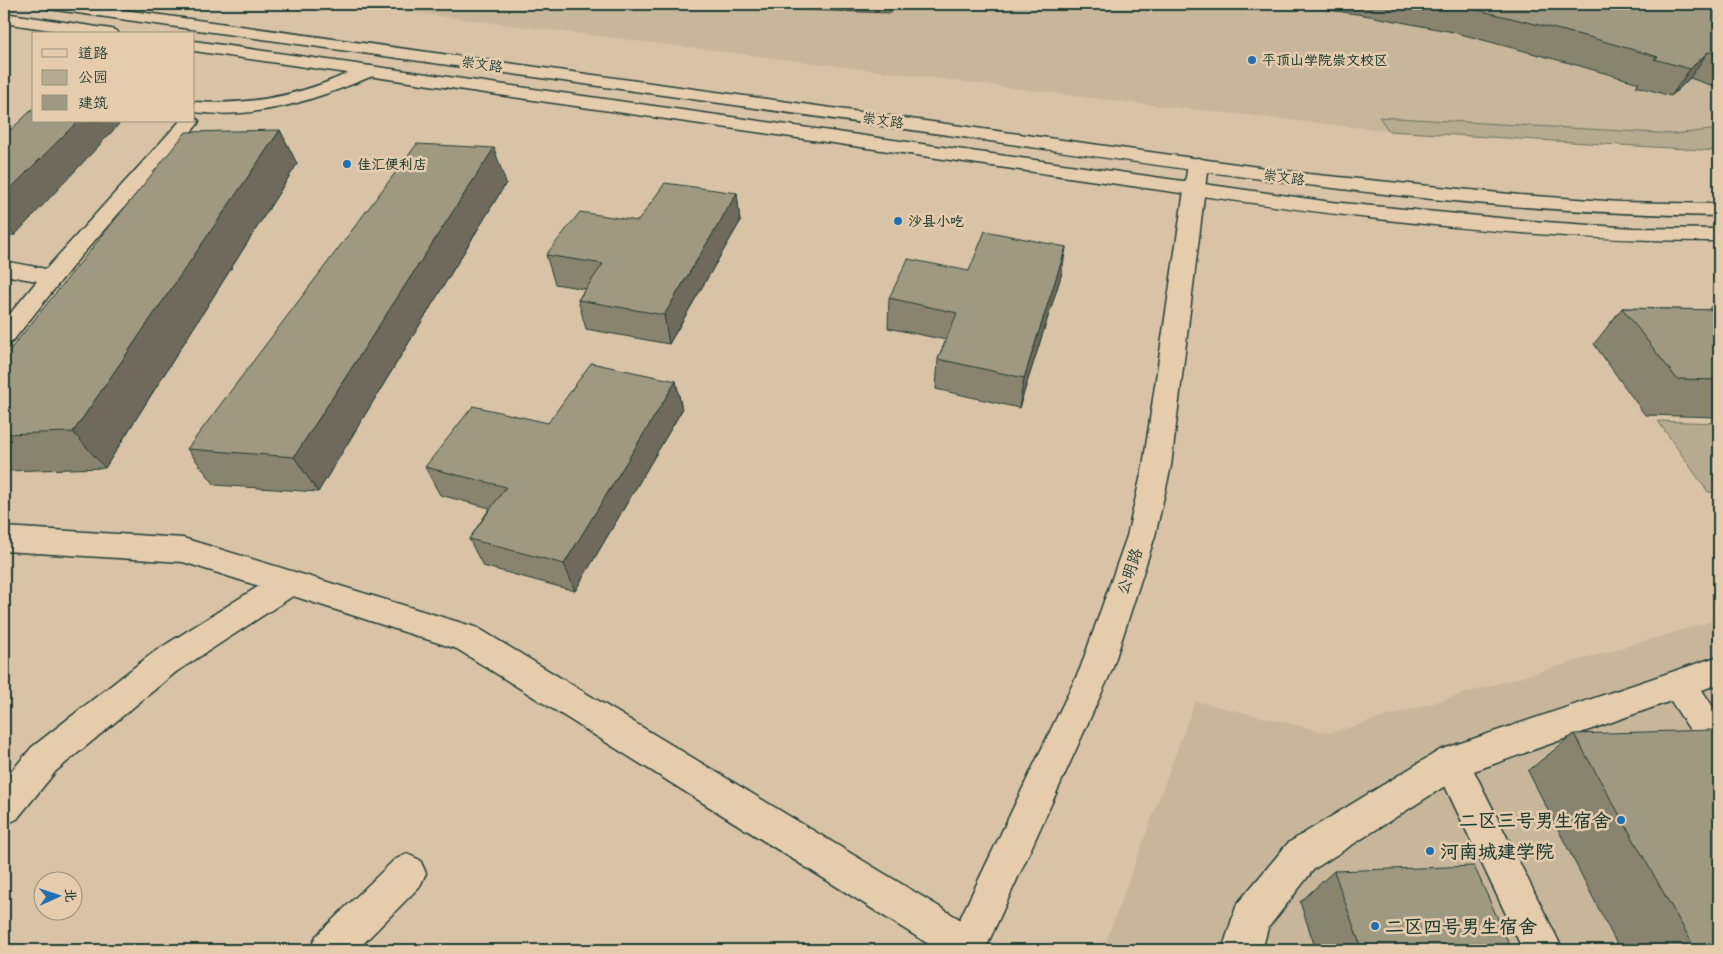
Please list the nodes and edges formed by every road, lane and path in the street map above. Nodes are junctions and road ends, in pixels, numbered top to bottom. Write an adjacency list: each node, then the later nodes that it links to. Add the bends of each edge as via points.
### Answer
1 (49, 4): 8 (main road, 崇文路)
2 (4, 18): 3 (main road)
3 (98, 32)
4 (195, 46): 5 (main road, 崇文路)
5 (370, 71): 6 (main road, via 333,87 266,104); 8 (main road, 崇文路)
6 (195, 113)
7 (187, 122): 12 (main road)
8 (1197, 177): 9 (main road, 崇文路, via 1308,180 1620,208); 10 (main road, 崇文路, via 1331,208 1531,227 1634,234); 22 (main road, 公明路, via 1157,466 1141,536 1096,670)
9 (1719, 210)
10 (1719, 235)
11 (4, 268): 12 (main road)
12 (52, 277): 13 (main road)
13 (4, 336)
14 (4, 539): 15 (main road, via 183,550)
15 (288, 583): 20 (main road, via 165,662 44,759); 22 (main road, via 467,638)
16 (1719, 670): 17 (main road)
17 (1678, 683): 18 (main road); 19 (main road)
18 (1719, 745)
19 (1452, 762): 24 (main road, via 1301,856 1252,918); 25 (main road)
20 (4, 807)
21 (407, 873): 23 (main road)
22 (966, 948)
23 (330, 950)
24 (1242, 950)
25 (1543, 950)

